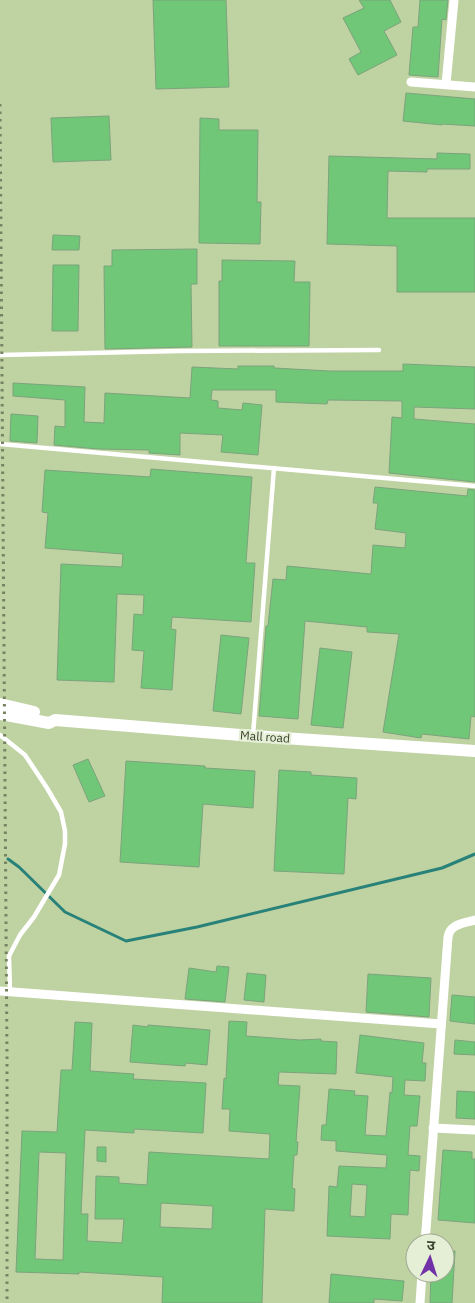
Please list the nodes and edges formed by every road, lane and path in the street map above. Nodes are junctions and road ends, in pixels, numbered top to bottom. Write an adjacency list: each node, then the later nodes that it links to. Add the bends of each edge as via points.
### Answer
1 (454, 0): 3 (street)
2 (411, 82): 3 (street)
3 (446, 84): 4 (street)
4 (475, 87)
5 (379, 350): 6 (lane)
6 (0, 354)
7 (0, 444): 8 (lane)
8 (274, 468): 9 (lane); 12 (lane)
9 (475, 486)
10 (2, 709): 12 (street, Mall road, via 50,715 55,720)
11 (0, 735): 16 (lane, via 25,755 60,812 65,831 59,875 9,956)
12 (253, 736): 13 (street, Mall road)
13 (475, 751)
14 (475, 920): 17 (street, via 454,926 448,933)
15 (0, 991): 16 (street)
16 (10, 992): 17 (street)
17 (441, 1024): 18 (street)
18 (433, 1128): 19 (street); 20 (street)
19 (475, 1130)
20 (426, 1233)
21 (421, 1283): 22 (street)
22 (420, 1303)

